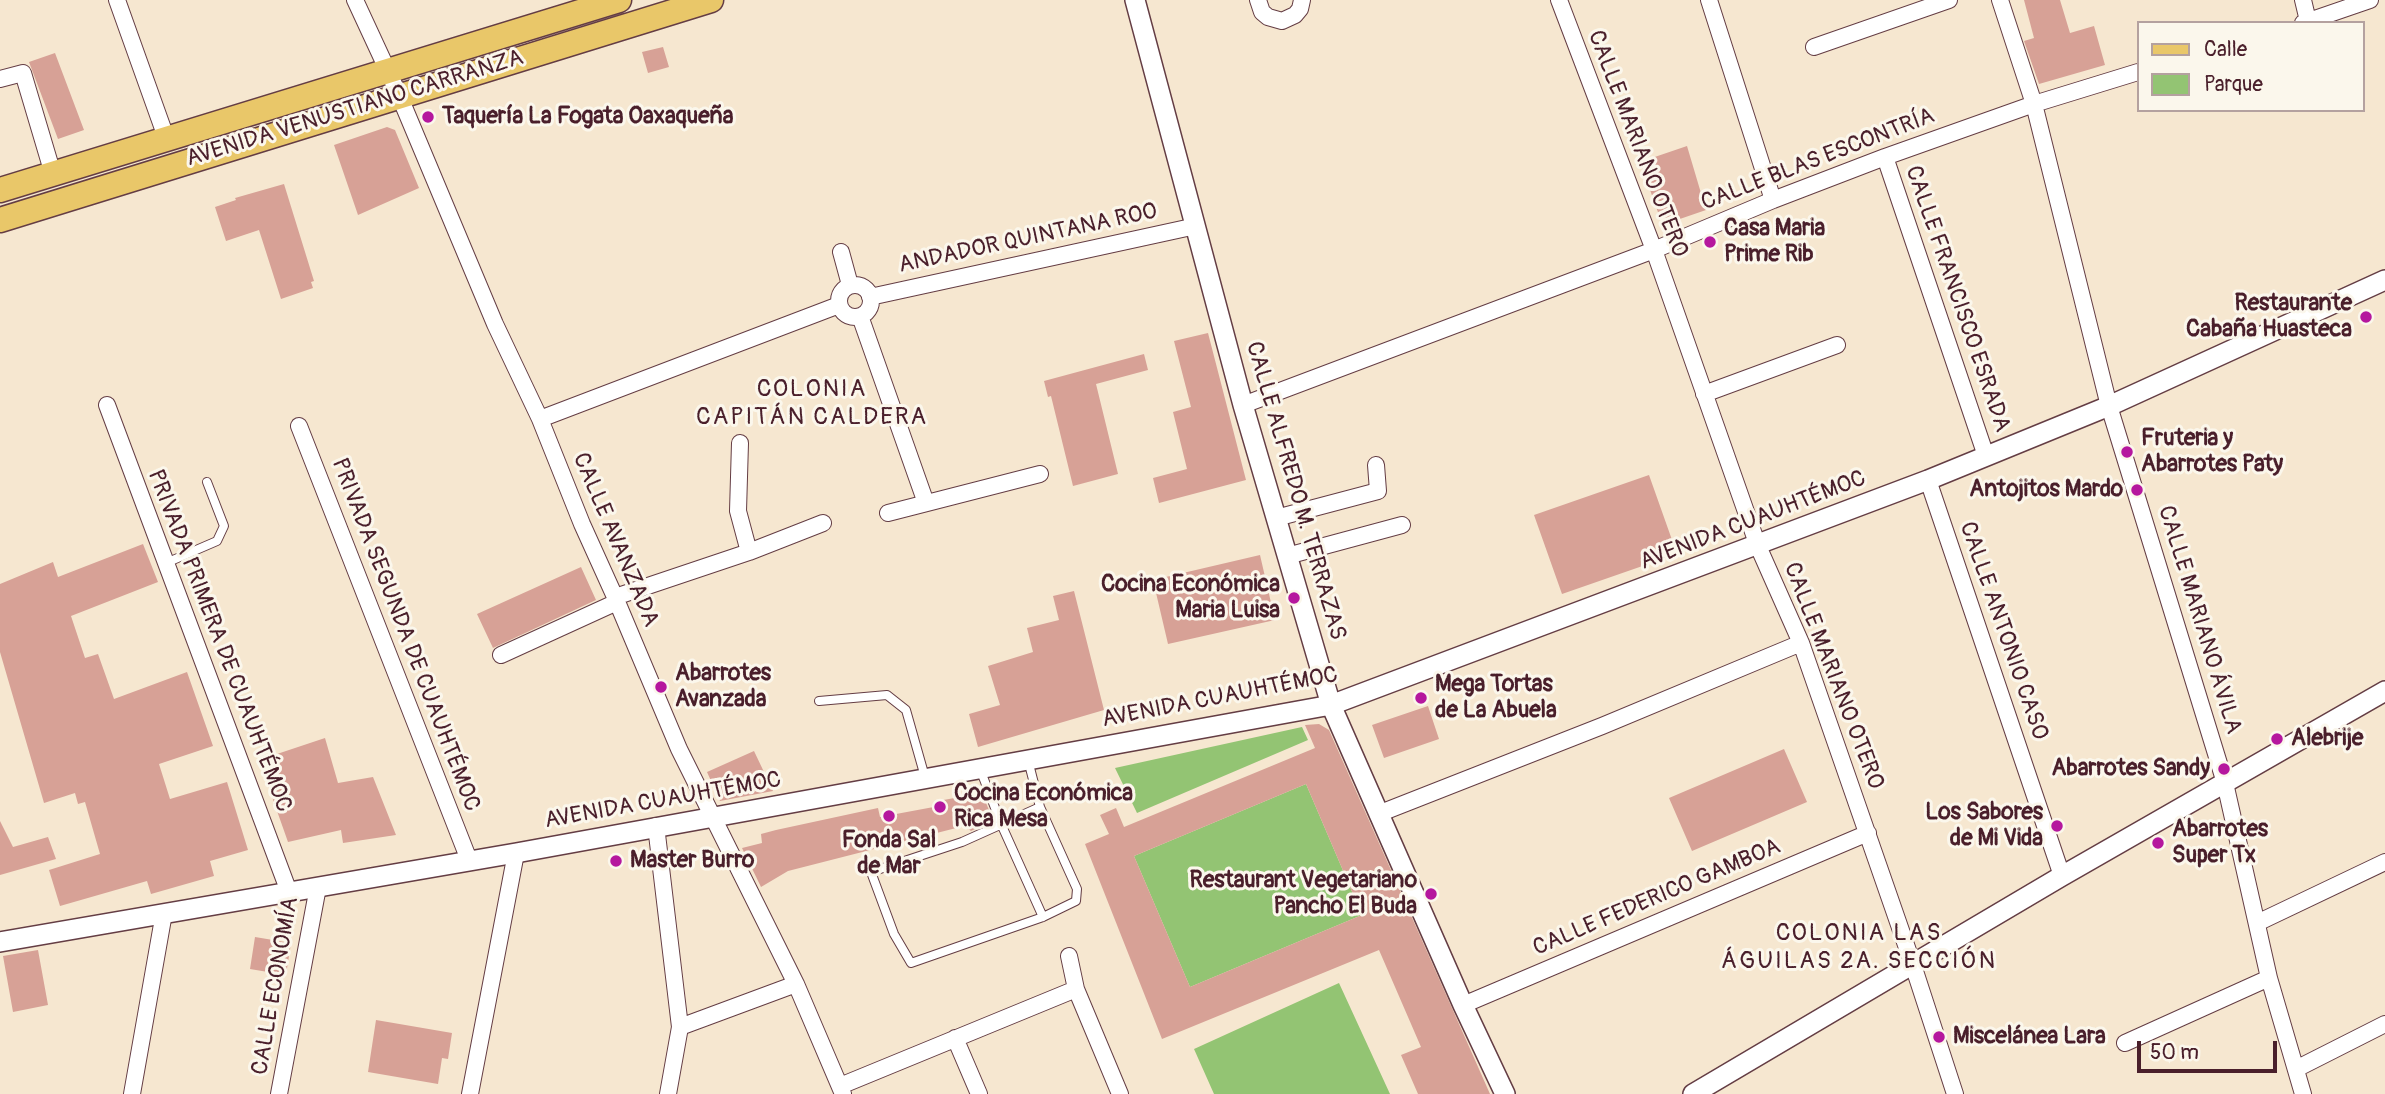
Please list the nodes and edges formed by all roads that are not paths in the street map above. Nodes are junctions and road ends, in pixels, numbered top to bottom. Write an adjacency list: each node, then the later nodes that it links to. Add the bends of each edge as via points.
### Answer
1 (117, 0): 22 (street)
2 (355, 0): 17 (street, CALLE AVANZADA)
3 (618, 0): 17 (main road, AVENIDA VENUSTIANO CARRANZA)
4 (711, 0): 20 (main road, AVENIDA VENUSTIANO CARRANZA)
5 (1135, 0): 28 (street, CALLE ALFREDO M. TERRAZAS)
6 (1258, 0): 7 (street, via 1262,12 1282,21 1295,15)
7 (1302, 0)
8 (1559, 0): 29 (street, CALLE MARIANO OTERO)
9 (1709, 0): 26 (street)
10 (1949, 0): 16 (street)
11 (2000, 0): 21 (street, CALLE MARIANO ÁVILA)
12 (2303, 0): 14 (street)
13 (2370, 0): 15 (street)
14 (2306, 21)
15 (2309, 21)
16 (1814, 47)
17 (386, 70): 20 (street, CALLE AVANZADA); 22 (main road, AVENIDA VENUSTIANO CARRANZA)
18 (2136, 73): 21 (street, CALLE BLAS ESCONTRÍA)
19 (1, 74): 24 (street, via 23,73)
20 (399, 95): 27 (main road, AVENIDA VENUSTIANO CARRANZA); 41 (street, CALLE AVANZADA)
21 (2034, 104): 23 (street, CALLE BLAS ESCONTRÍA); 40 (street, CALLE MARIANO ÁVILA)
22 (167, 140): 24 (main road, AVENIDA VENUSTIANO CARRANZA)
23 (1885, 157): 26 (street, CALLE BLAS ESCONTRÍA); 44 (street, CALLE FRANCISCO ESRADA)
24 (53, 174): 25 (main road, AVENIDA VENUSTIANO CARRANZA)
25 (0, 190)
26 (1773, 200): 29 (street, CALLE BLAS ESCONTRÍA)
27 (0, 220)
28 (1195, 226): 33 (street, ANDADOR QUINTANA ROO); 39 (street, CALLE ALFREDO M. TERRAZAS)
29 (1654, 250): 37 (street, CALLE MARIANO OTERO); 39 (street, CALLE BLAS ESCONTRÍA)
30 (841, 252): 32 (street)
31 (2385, 280): 40 (street, AVENIDA CUAUHTÉMOC)
32 (850, 285): 33 (street, via 863,287); 34 (street, via 840,293)
33 (870, 297): 35 (street, via 869,309)
34 (839, 305): 35 (street, via 847,315); 41 (street)
35 (860, 316): 49 (street)
36 (1837, 345): 37 (street)
37 (1704, 394): 54 (street, CALLE MARIANO OTERO)
38 (107, 405): 57 (street, PRIVADA PRIMERA DE CUAUHTÉMOC)
39 (1243, 405): 51 (street, CALLE ALFREDO M. TERRAZAS)
40 (2109, 406): 44 (street, AVENIDA CUAUHTÉMOC); 67 (street, CALLE MARIANO ÁVILA)
41 (540, 419): 58 (street, CALLE AVANZADA)
42 (299, 426): 75 (street, PRIVADA SEGUNDA DE CUAUHTÉMOC)
43 (740, 443): 55 (street, via 738,511)
44 (1986, 456): 47 (street, AVENIDA CUAUHTÉMOC)
45 (1376, 466): 51 (street, via 1378,491)
46 (1040, 474): 49 (street)
47 (1928, 480): 54 (street, AVENIDA CUAUHTÉMOC); 77 (street, CALLE ANTONIO CASO)
48 (206, 482): 57 (lane, via 224,526 217,541)
49 (926, 503): 50 (street)
50 (888, 513)
51 (1276, 518): 56 (street, CALLE ALFREDO M. TERRAZAS)
52 (823, 523): 55 (street)
53 (1402, 525): 56 (street)
54 (1758, 546): 59 (street, CALLE MARIANO OTERO); 63 (street, AVENIDA CUAUHTÉMOC)
55 (749, 552): 58 (street)
56 (1287, 556): 63 (street, CALLE ALFREDO M. TERRAZAS)
57 (166, 563): 79 (street, PRIVADA PRIMERA DE CUAUHTÉMOC)
58 (616, 600): 60 (street); 70 (street, CALLE AVANZADA)
59 (1801, 643): 69 (street); 73 (street, CALLE MARIANO OTERO)
60 (501, 655)
61 (2385, 691): 67 (street)
62 (819, 701): 66 (lane, via 887,695 906,710)
63 (1331, 705): 64 (street, AVENIDA CUAUHTÉMOC); 69 (street, CALLE ALFREDO M. TERRAZAS)
64 (1028, 760): 65 (street, AVENIDA CUAUHTÉMOC); 68 (lane)
65 (979, 769): 66 (street, AVENIDA CUAUHTÉMOC); 72 (lane)
66 (925, 778): 70 (street, AVENIDA CUAUHTÉMOC)
67 (2225, 783): 77 (street); 82 (street, CALLE MARIANO ÁVILA)
68 (1040, 807): 72 (lane); 81 (lane, via 1077,889 1076,901)
69 (1378, 814): 89 (street, CALLE ALFREDO M. TERRAZAS)
70 (713, 817): 71 (street, AVENIDA CUAUHTÉMOC); 87 (street, CALLE AVANZADA)
71 (656, 826): 74 (street, AVENIDA CUAUHTÉMOC); 91 (street)
72 (1002, 826): 81 (lane); 81 (lane, via 871,872 894,934 911,963)
73 (1868, 833): 85 (street, CALLE MARIANO OTERO); 89 (street, CALLE FEDERICO GAMBOA)
74 (516, 853): 75 (street, AVENIDA CUAUHTÉMOC); 98 (street)
75 (469, 860): 78 (street, AVENIDA CUAUHTÉMOC)
76 (2385, 862): 82 (street)
77 (2062, 876): 85 (street)
78 (318, 887): 79 (street, AVENIDA CUAUHTÉMOC); 97 (street, CALLE ECONOMÍA)
79 (289, 892): 80 (street, AVENIDA CUAUHTÉMOC)
80 (164, 913): 83 (street, AVENIDA CUAUHTÉMOC); 96 (street)
81 (1043, 917)
82 (2257, 923): 86 (street, CALLE MARIANO ÁVILA)
83 (0, 942)
84 (1069, 956): 88 (street)
85 (1913, 965): 103 (street); 104 (street, CALLE MARIANO OTERO)
86 (2269, 978): 93 (street); 94 (street, CALLE MARIANO ÁVILA)
87 (796, 984): 91 (street); 95 (street, CALLE AVANZADA)
88 (1076, 989): 92 (street); 101 (street)
89 (1463, 1005): 102 (street, CALLE ALFREDO M. TERRAZAS)
90 (2385, 1024): 94 (street)
91 (680, 1027): 99 (street)
92 (955, 1038): 95 (street); 100 (street)
93 (2125, 1043)
94 (2296, 1069): 105 (street, CALLE MARIANO ÁVILA)
95 (842, 1090)
96 (132, 1094)
97 (279, 1094)
98 (470, 1094)
99 (668, 1094)
100 (979, 1094)
101 (1120, 1094)
102 (1505, 1094)
103 (1693, 1094)
104 (1955, 1094)
105 (2303, 1094)

